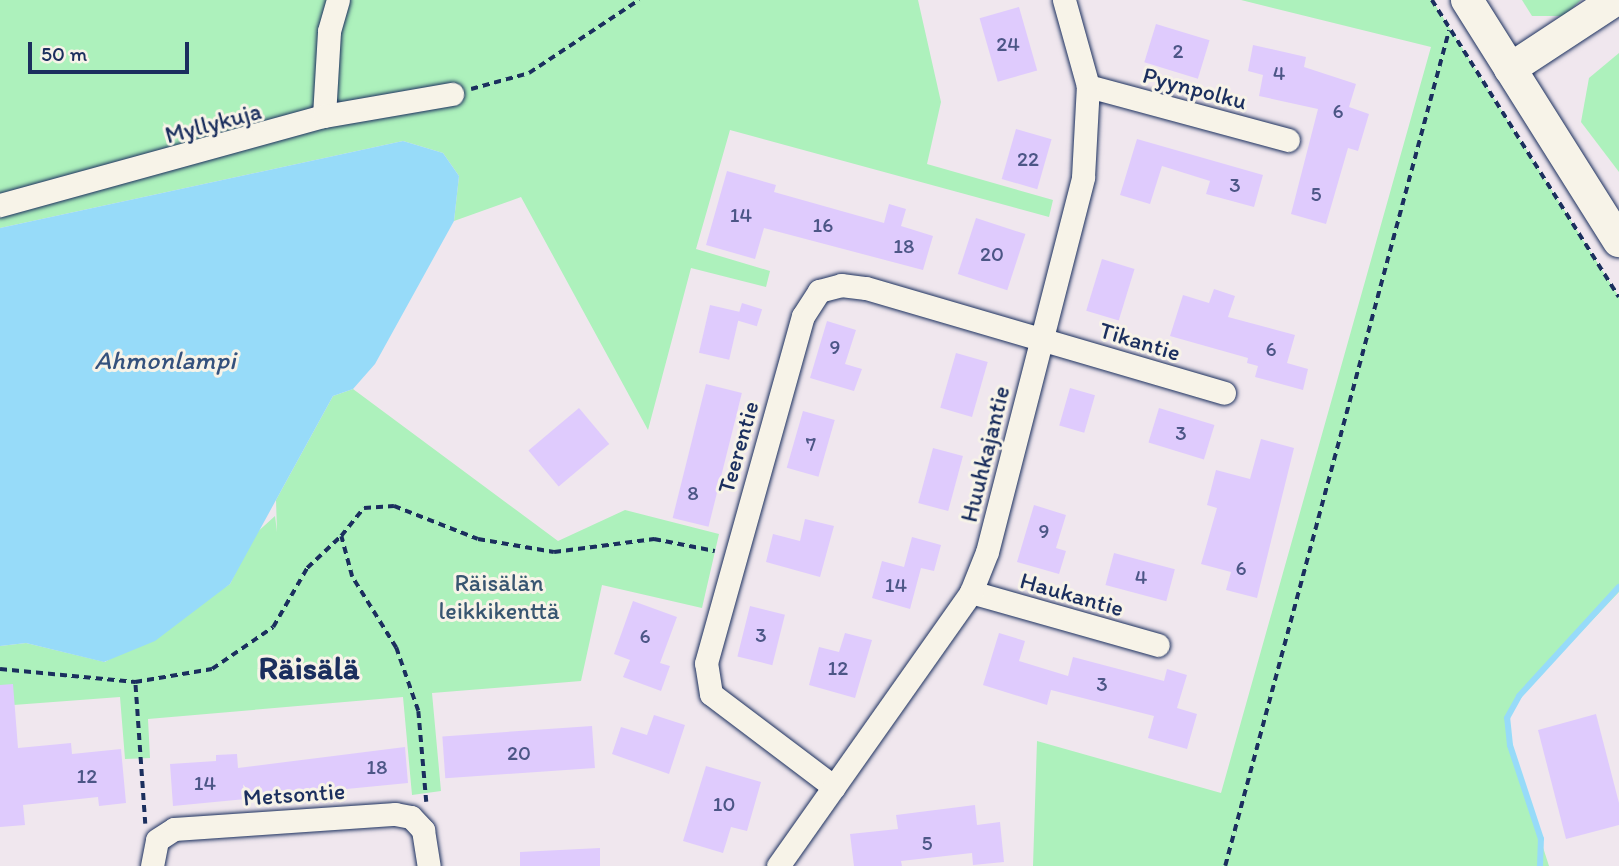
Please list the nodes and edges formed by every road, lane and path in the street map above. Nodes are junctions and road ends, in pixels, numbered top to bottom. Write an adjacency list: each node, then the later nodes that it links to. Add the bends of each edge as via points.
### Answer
1 (338, 0): 11 (street, via 329,31)
2 (639, 0): 10 (path, via 529,73)
3 (1064, 0): 9 (street, Huuhkajantie)
4 (1432, 0): 7 (path)
5 (1467, 0): 8 (main road)
6 (1615, 0): 8 (main road)
7 (1449, 30): 15 (path); 29 (path)
8 (1510, 69): 14 (main road)
9 (1088, 86): 12 (street, Pyynpolku); 16 (street, Huuhkajantie, via 1083,177)
10 (452, 94): 11 (street, Myllykuja)
11 (324, 116): 13 (street, Myllykuja)
12 (1288, 140)
13 (0, 205)
14 (1619, 241)
15 (1619, 296)
16 (1040, 338): 17 (street, Tikantie); 19 (street, Teerentie, via 866,288 819,291 803,316); 20 (street, Huuhkajantie, via 987,552)
17 (1224, 393)
18 (341, 536): 19 (path, via 364,508 394,506 478,539 554,552 654,539); 23 (path, via 307,568 273,627 212,669); 25 (path, via 352,577 396,648 418,712 426,799)
19 (734, 555): 24 (street, Teerentie, via 706,663 711,694)
20 (971, 592): 21 (street, Haukantie); 24 (street, Huuhkajantie)
21 (1158, 646)
22 (0, 669): 23 (path)
23 (135, 682): 26 (path, via 146,841)
24 (834, 787): 28 (street, Huuhkajantie)
25 (419, 824): 26 (street, Metsontie, via 395,814 181,827 162,835); 27 (street)
26 (153, 856)
27 (429, 866)
28 (778, 866)
29 (1225, 866)

